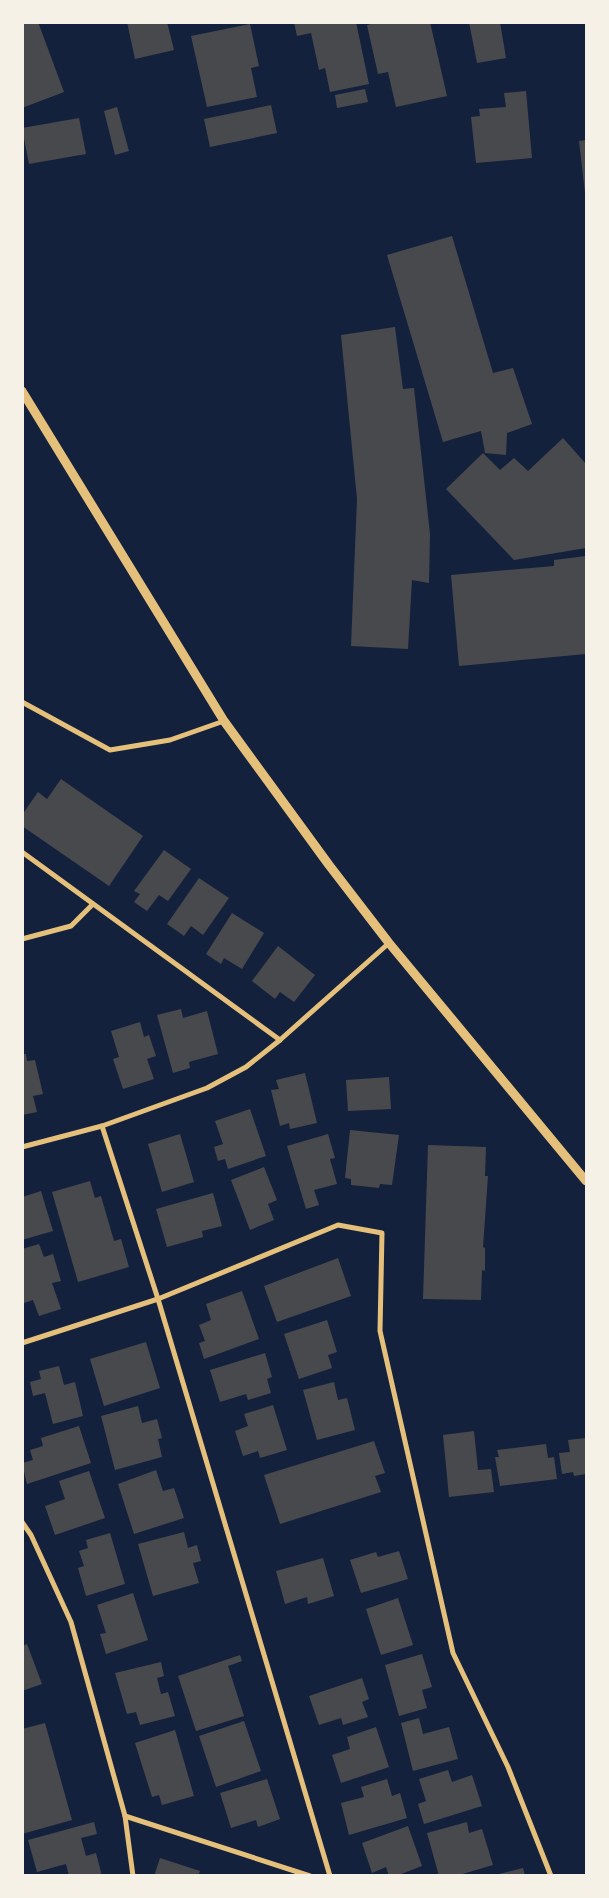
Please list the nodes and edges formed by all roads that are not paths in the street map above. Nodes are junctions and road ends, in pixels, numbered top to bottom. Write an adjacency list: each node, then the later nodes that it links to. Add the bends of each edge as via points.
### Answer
1 (22, 390): 3 (street)
2 (22, 702): 3 (street, via 110,750 170,740)
3 (224, 721): 7 (street, via 329,866)
4 (22, 852): 5 (street)
5 (93, 904): 6 (street, via 70,926); 8 (street)
6 (22, 939)
7 (389, 942): 8 (street); 11 (street)
8 (280, 1040): 9 (street, via 246,1067 208,1088)
9 (102, 1126): 10 (street); 12 (street)
10 (22, 1147)
11 (586, 1181)
12 (158, 1299): 13 (street); 18 (street); 19 (street, via 338,1225 382,1233 380,1332 453,1653 508,1767)
13 (22, 1343)
14 (22, 1522): 15 (street, via 31,1534 71,1622)
15 (125, 1816): 16 (street); 17 (street)
16 (133, 1876)
17 (310, 1876)
18 (330, 1876)
19 (551, 1876)

